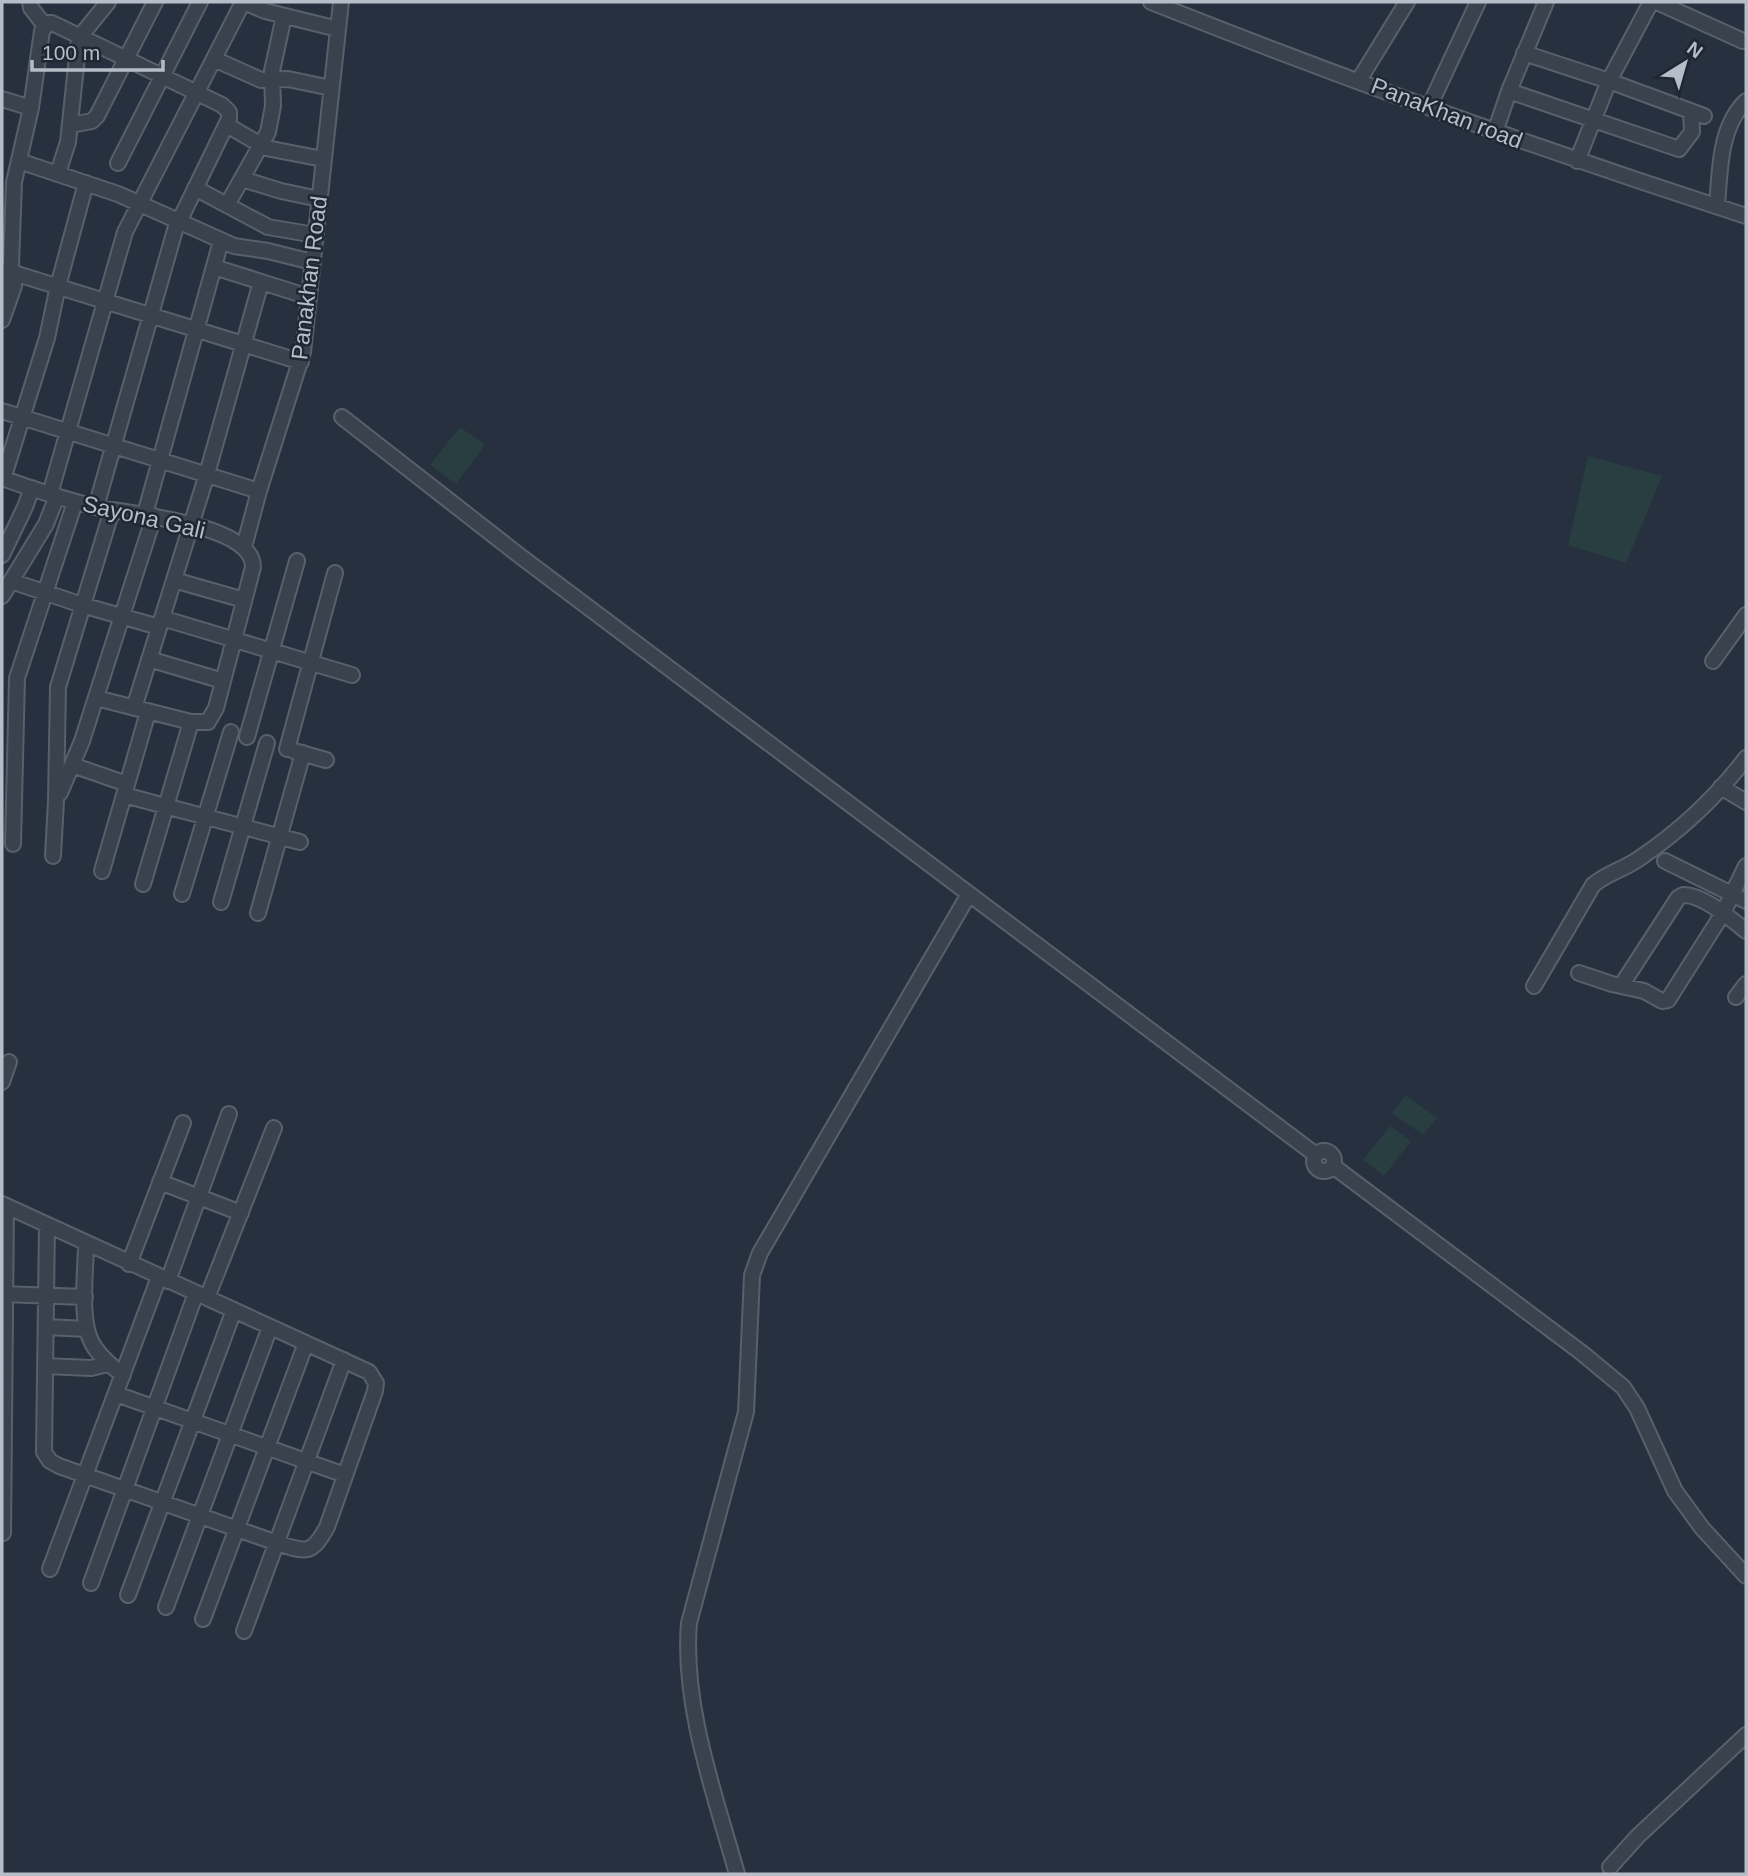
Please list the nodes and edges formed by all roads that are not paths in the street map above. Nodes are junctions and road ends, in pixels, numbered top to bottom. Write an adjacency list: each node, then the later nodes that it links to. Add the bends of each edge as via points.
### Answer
1 (30, 2): 16 (street)
2 (108, 2): 18 (street)
3 (155, 2): 22 (street)
4 (200, 2): 23 (street)
5 (243, 2): 14 (street); 21 (street)
6 (297, 2): 15 (street)
7 (341, 2): 17 (street, Panakhan Road)
8 (1151, 2): 25 (street, PanaKhan road)
9 (1407, 2): 25 (street)
10 (1478, 2): 32 (street)
11 (1546, 2): 20 (street)
12 (1651, 2): 26 (street)
13 (1657, 2): 19 (street)
14 (261, 5): 15 (street)
15 (289, 17): 17 (street); 24 (street)
16 (45, 26): 18 (street, via 52,23); 33 (street)
17 (338, 29): 27 (street, Panakhan Road)
18 (79, 38): 22 (street); 35 (street)
19 (1743, 41)
20 (1524, 53): 26 (street); 28 (street)
21 (214, 59): 24 (street, via 253,78); 29 (street)
22 (126, 60): 23 (street); 35 (street, via 94,119)
23 (163, 78): 29 (street); 42 (street)
24 (271, 80): 27 (street); 38 (street, via 272,118)
25 (1359, 80): 32 (street, PanaKhan road)
26 (1609, 81): 34 (street); 34 (street, via 1698,114 1692,132 1679,149)
27 (331, 88): 39 (street, Panakhan Road)
28 (1509, 90): 34 (street); 37 (street)
29 (197, 94): 36 (street, via 229,111); 48 (street)
30 (2, 99): 33 (street)
31 (1746, 101): 50 (street, via 1727,134)
32 (1429, 107): 37 (street, PanaKhan road)
33 (31, 108): 40 (street)
34 (1593, 119): 41 (street)
35 (71, 125): 43 (street)
36 (226, 125): 38 (street); 46 (street)
37 (1495, 132): 41 (street, PanaKhan road)
38 (261, 146): 39 (street); 44 (street)
39 (323, 159): 47 (street, Panakhan Road)
40 (19, 161): 43 (street); 55 (street)
41 (1577, 161): 50 (street, PanaKhan road)
42 (118, 163)
43 (58, 173): 45 (street)
44 (242, 179): 47 (street); 49 (street)
45 (86, 183): 48 (street); 60 (street)
46 (194, 188): 49 (street); 52 (street)
47 (319, 199): 53 (street, Panakhan Road)
48 (141, 203): 52 (street); 63 (street, via 125,232)
49 (227, 205): 53 (street, via 268,227)
50 (1717, 206): 51 (street, PanaKhan road)
51 (1746, 216)
52 (178, 221): 54 (street); 64 (street)
53 (315, 235): 56 (street, Panakhan Road)
54 (221, 241): 56 (street); 57 (street)
55 (7, 247): 58 (street)
56 (312, 262): 62 (street, Panakhan Road)
57 (214, 267): 59 (street); 66 (street)
58 (13, 269): 60 (street); 61 (street); 65 (street, via 14,286)
59 (261, 282): 62 (street); 67 (street)
60 (58, 286): 63 (street); 71 (street)
61 (2, 288)
62 (309, 298): 68 (street, Panakhan Road)
63 (105, 300): 64 (street); 72 (street)
64 (152, 314): 66 (street); 73 (street)
65 (2, 320)
66 (197, 329): 67 (street); 74 (street)
67 (244, 343): 68 (street); 75 (street)
68 (301, 362): 78 (street, Panakhan Road)
69 (2, 411): 71 (street)
70 (342, 417): 132 (street)
71 (23, 418): 72 (street); 76 (street)
72 (66, 431): 73 (street); 79 (street)
73 (114, 446): 74 (street); 81 (street)
74 (160, 460): 75 (street); 83 (street)
75 (206, 474): 78 (street); 84 (street)
76 (3, 479): 77 (street, Sayona Gali)
77 (32, 488): 79 (street, Sayona Gali); 86 (street)
78 (259, 491): 85 (street, Panakhan Road)
79 (53, 495): 80 (street, Sayona Gali); 90 (street, via 46,524)
80 (75, 502): 81 (street, Sayona Gali); 91 (street)
81 (96, 507): 82 (street, Sayona Gali)
82 (112, 510): 83 (street, Sayona Gali); 94 (street)
83 (150, 515): 84 (street, Sayona Gali); 96 (street)
84 (191, 524): 85 (street, Sayona Gali); 89 (street)
85 (244, 548): 93 (street, via 253,559)
86 (2, 555)
87 (298, 561): 99 (street)
88 (335, 573): 102 (street)
89 (174, 580): 93 (street); 97 (street)
90 (10, 581): 91 (street); 92 (street)
91 (45, 593): 94 (street); 125 (street, via 15,690)
92 (2, 596)
93 (244, 600): 98 (street)
94 (82, 605): 96 (street); 118 (street, via 58,687)
95 (1746, 615): 101 (street)
96 (122, 616): 97 (street); 105 (street)
97 (161, 622): 98 (street); 100 (street)
98 (233, 640): 99 (street); 104 (street)
99 (272, 651): 102 (street); 109 (street)
100 (149, 659): 104 (street); 106 (street)
101 (1713, 661)
102 (311, 663): 103 (street); 111 (street)
103 (352, 675)
104 (223, 681): 107 (street, via 211,720)
105 (96, 698): 106 (street); 115 (street)
106 (141, 710): 107 (street); 117 (street)
107 (198, 723): 108 (street); 120 (street)
108 (230, 732): 109 (street); 121 (street)
109 (247, 737): 110 (street)
110 (267, 743): 111 (street); 122 (street)
111 (287, 749): 112 (street)
112 (303, 753): 114 (street); 123 (street)
113 (1746, 758): 116 (street)
114 (326, 760)
115 (72, 765): 117 (street); 118 (street)
116 (1721, 787): 119 (street); 141 (street, via 1653,849 1593,885)
117 (126, 790): 120 (street); 129 (street)
118 (56, 801): 126 (street)
119 (1746, 802)
120 (166, 806): 121 (street); 130 (street)
121 (206, 816): 122 (street); 131 (street)
122 (242, 826): 123 (street); 135 (street)
123 (281, 837): 124 (street); 136 (street)
124 (300, 842)
125 (13, 844)
126 (53, 856)
127 (1665, 860): 133 (street)
128 (1746, 866): 133 (street)
129 (102, 871)
130 (143, 884)
131 (182, 894)
132 (969, 894): 186 (street, via 1316,1155 1318,1169 1333,1166 1623,1387 1675,1491); 194 (street, via 760,1253 752,1275 746,1412 689,1622 686,1650 699,1730)
133 (1732, 894): 134 (street); 137 (street)
134 (1746, 901)
135 (221, 902)
136 (258, 913)
137 (1723, 913): 138 (street); 142 (street, via 1668,1000); 142 (street, via 1687,894 1678,898)
138 (1746, 931)
139 (1579, 973): 142 (street)
140 (1746, 984): 143 (street)
141 (1534, 986)
142 (1620, 986)
143 (1736, 997)
144 (9, 1062): 145 (street)
145 (2, 1082)
146 (229, 1114): 150 (street)
147 (183, 1123): 149 (street)
148 (274, 1128): 152 (street)
149 (160, 1182): 150 (street); 155 (street)
150 (199, 1196): 152 (street); 156 (street)
151 (4, 1205): 153 (street); 157 (street)
152 (241, 1213): 159 (street)
153 (47, 1225): 154 (street); 158 (street)
154 (86, 1244): 155 (street); 160 (street)
155 (129, 1264): 156 (street)
156 (163, 1279): 159 (street); 170 (street)
157 (4, 1294): 158 (street); 167 (street)
158 (46, 1296): 160 (street); 162 (street)
159 (201, 1296): 161 (street); 172 (street)
160 (85, 1297): 164 (street)
161 (234, 1310): 163 (street); 173 (street)
162 (46, 1327): 164 (street); 169 (street)
163 (270, 1327): 165 (street); 174 (street)
164 (87, 1329): 168 (street)
165 (306, 1343): 166 (street); 175 (street)
166 (344, 1360): 176 (street); 178 (street, via 369,1372 376,1384)
167 (3, 1364): 183 (street)
168 (108, 1364): 169 (street); 170 (street)
169 (45, 1366): 177 (street, via 44,1452 59,1466)
170 (123, 1375): 171 (street)
171 (116, 1394): 172 (street); 177 (street)
172 (155, 1407): 173 (street); 179 (street)
173 (192, 1422): 174 (street); 180 (street)
174 (230, 1436): 175 (street); 181 (street)
175 (267, 1448): 176 (street); 182 (street)
176 (306, 1462): 178 (street); 184 (street)
177 (85, 1475): 179 (street); 185 (street)
178 (345, 1475): 184 (street, via 327,1527 314,1547 304,1551)
179 (125, 1489): 180 (street); 187 (street)
180 (163, 1501): 181 (street); 188 (street)
181 (200, 1516): 182 (street); 189 (street)
182 (237, 1529): 184 (street); 190 (street)
183 (3, 1533)
184 (277, 1543): 191 (street)
185 (50, 1569)
186 (1746, 1576)
187 (91, 1583)
188 (128, 1595)
189 (166, 1607)
190 (203, 1619)
191 (244, 1631)
192 (1746, 1735): 193 (street, via 1637,1836)
193 (1609, 1872)
194 (737, 1874)

